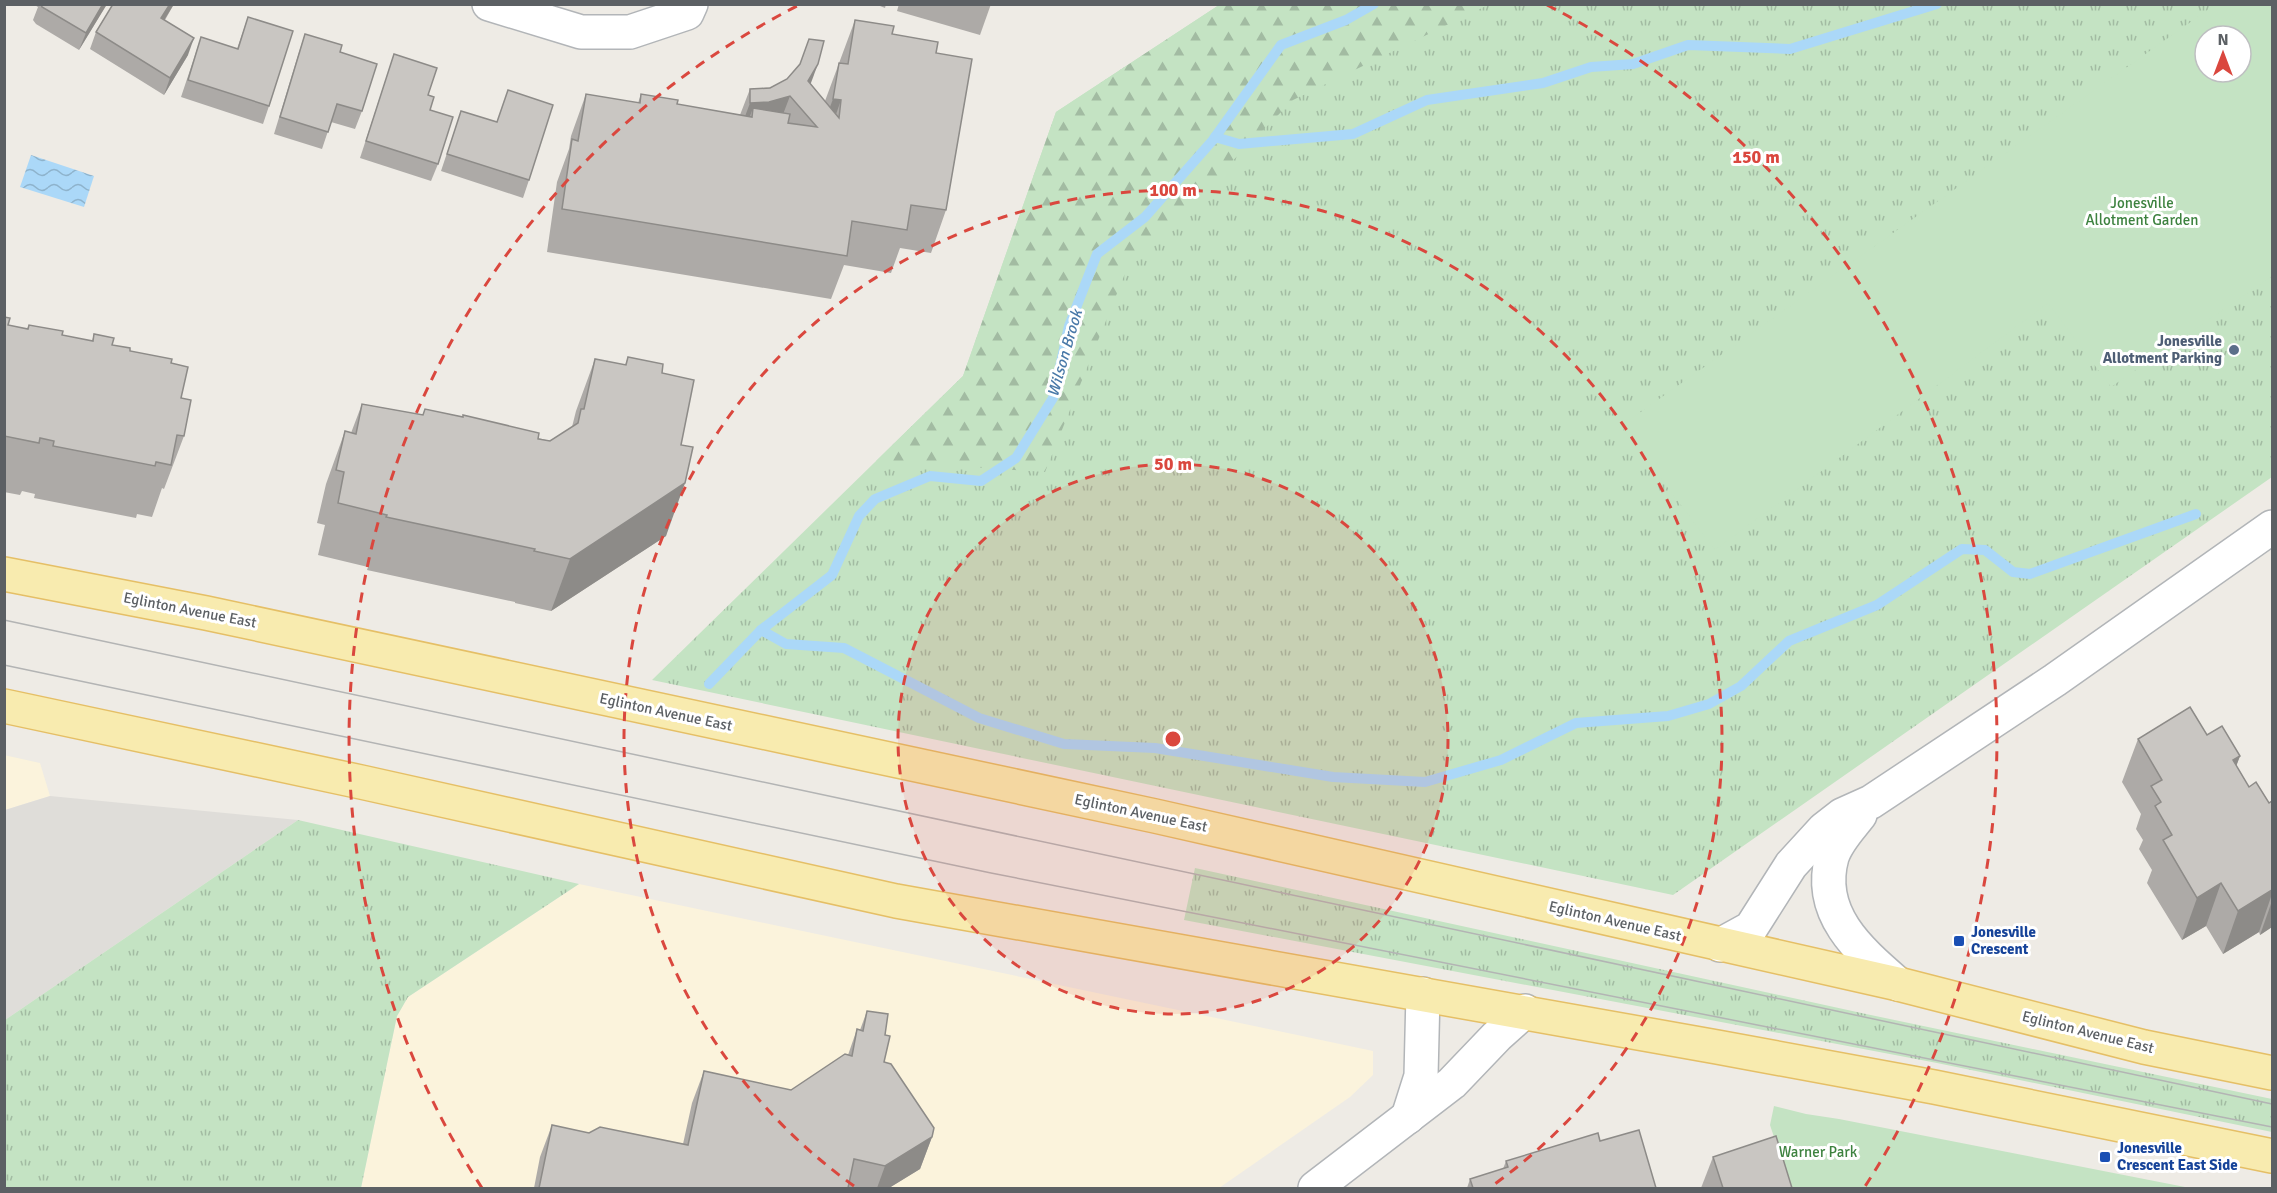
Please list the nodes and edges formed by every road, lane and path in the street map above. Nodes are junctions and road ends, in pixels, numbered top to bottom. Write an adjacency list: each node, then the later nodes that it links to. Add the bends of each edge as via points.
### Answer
1 (489, 4): 2 (street, via 581,32 630,32 687,13)
2 (691, 4)
3 (2272, 527): 6 (street, via 2055,680)
4 (4, 573): 7 (main road, Eglinton Avenue East, via 1155,816)
5 (4, 706): 9 (main road, via 896,901)
6 (1871, 802): 7 (street, via 1842,815 1824,829 1791,865 1751,928); 8 (street, via 1832,857 1829,882 1846,935)
7 (1720, 945): 8 (main road, Eglinton Avenue East)
8 (1898, 984): 11 (main road, Eglinton Avenue East, via 2144,1047)
9 (1424, 994): 10 (main road); 12 (street, via 1421,1076)
10 (1525, 1011): 12 (street, via 1452,1083); 13 (main road, via 1934,1087)
11 (2272, 1073)
12 (1408, 1117): 14 (street)
13 (2272, 1156)
14 (1353, 1176): 15 (street)
15 (1315, 1188)

